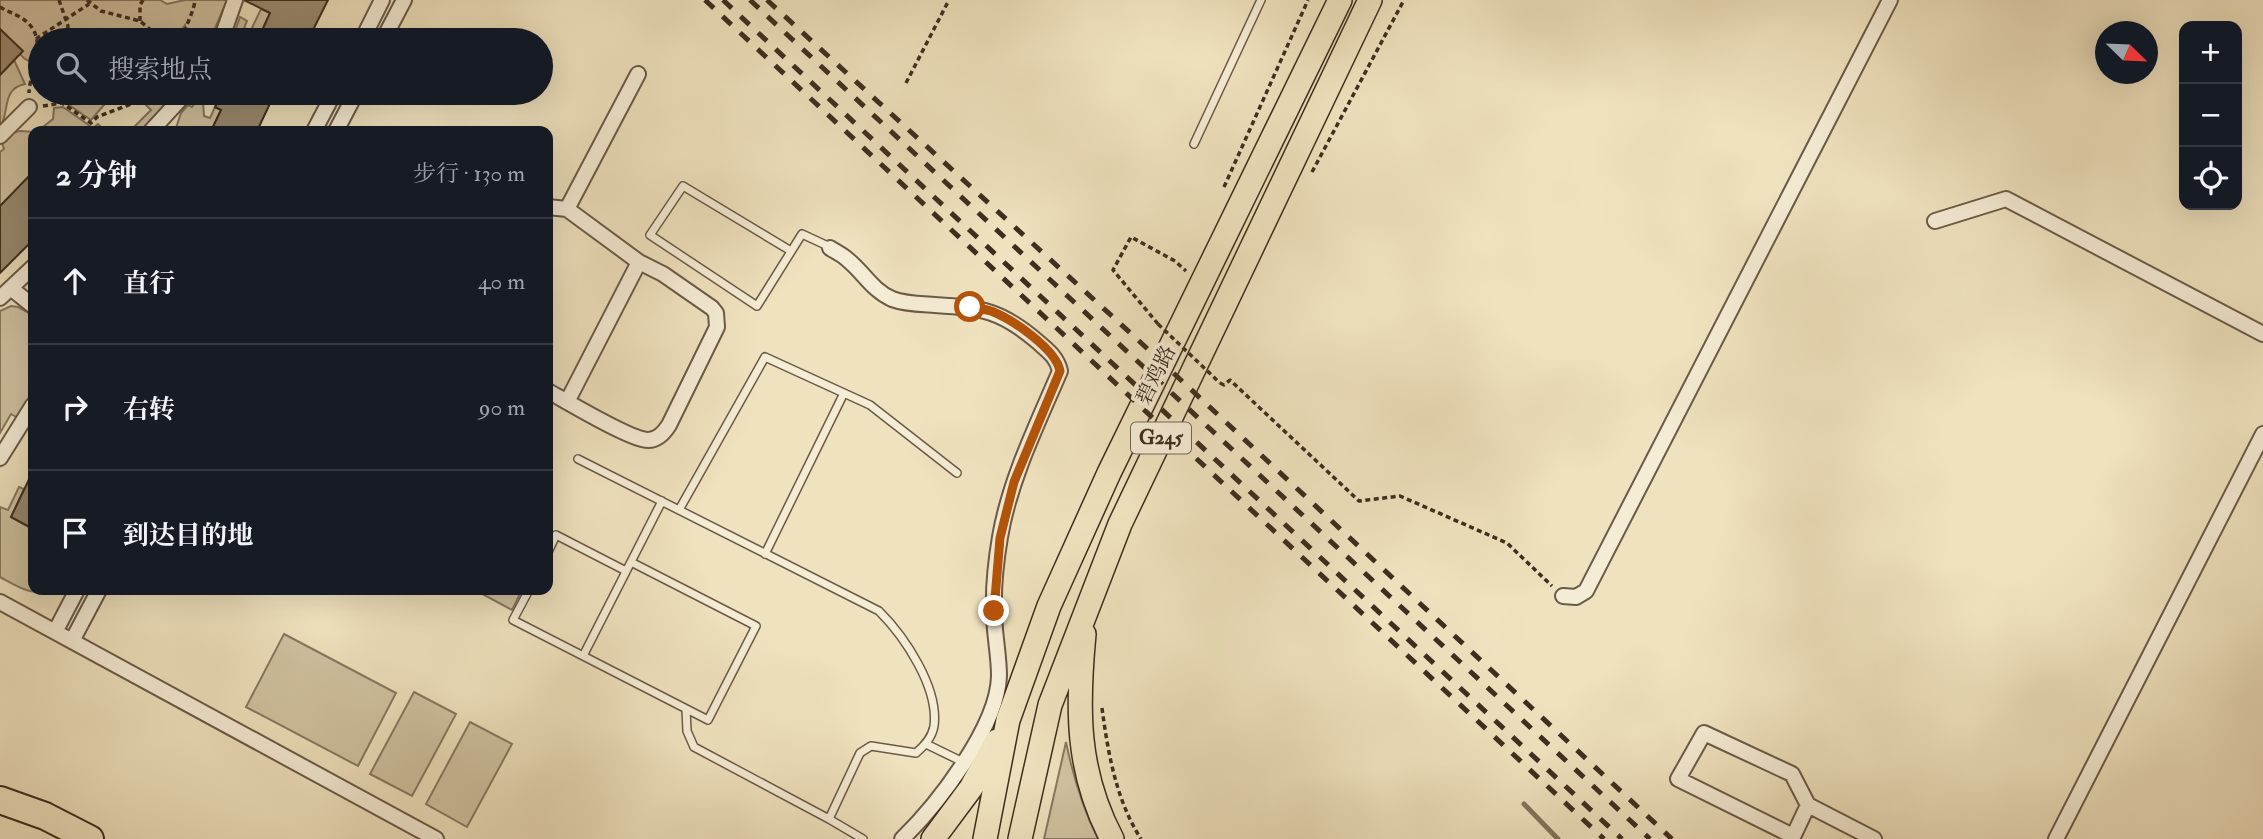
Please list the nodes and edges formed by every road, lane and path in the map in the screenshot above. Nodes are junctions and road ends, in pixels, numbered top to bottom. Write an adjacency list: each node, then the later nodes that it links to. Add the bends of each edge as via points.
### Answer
1 (59, 0): 16 (path)
2 (142, 0): 17 (path)
3 (195, 0): 22 (path)
4 (235, 0): 23 (street)
5 (382, 0): 24 (street)
6 (404, 0): 25 (street)
7 (948, 0): 29 (path)
8 (1261, 0): 41 (lane)
9 (1332, 0): 26 (highway)
10 (1340, 0): 26 (highway, G245)
11 (1370, 0): 27 (highway, G245)
12 (1384, 0): 27 (highway)
13 (1890, 0): 71 (street, via 1586,591 1576,597)
14 (88, 2): 16 (path); 17 (path, via 101,11)
15 (0, 7): 18 (path)
16 (66, 19): 19 (path); 20 (path)
17 (140, 21): 21 (path)
18 (30, 28)
19 (52, 28)
20 (66, 28)
21 (148, 28)
22 (184, 28)
23 (224, 28)
24 (368, 28)
25 (389, 28)
26 (1320, 42): 79 (highway, 碧鸡路 / G245, via 1109,473 1049,606)
27 (1345, 53): 72 (highway, 碧鸡路 / G245, via 1120,524)
28 (638, 74): 43 (street)
29 (906, 83)
30 (46, 105): 36 (path)
31 (65, 105): 32 (path, via 91,123)
32 (128, 105)
33 (175, 105): 37 (street)
34 (328, 105): 38 (street)
35 (350, 105): 39 (street)
36 (29, 107): 40 (street)
37 (156, 126)
38 (317, 126)
39 (339, 126)
40 (0, 136)
41 (1194, 144)
42 (553, 208): 43 (street)
43 (567, 209): 47 (street)
44 (1935, 221): 53 (street, via 2006,199)
45 (830, 248): 46 (lane, via 802,234); 81 (street, via 849,260 880,293 912,304 989,310 1021,327 1058,362 1060,371 1014,482 1003,527 994,611 999,680 990,712)
46 (791, 251): 46 (lane, via 757,306 650,235 683,186)
47 (639, 262): 56 (street); 56 (street, via 712,308 717,320 715,334 670,425 655,439 636,438)
48 (1187, 271): 71 (path, bridge, via 1131,237 1113,270 1158,324 1220,383 1224,386 1230,380 1359,501 1400,495 1507,543)
49 (28, 272): 50 (street)
50 (12, 289): 51 (street); 52 (street)
51 (0, 299)
52 (28, 302)
53 (2263, 334)
54 (844, 393): 61 (lane, via 870,405); 63 (lane, via 765,357); 65 (lane)
55 (553, 394): 56 (street)
56 (567, 401)
57 (28, 413): 59 (street)
58 (2263, 434): 96 (street)
59 (0, 458)
60 (578, 459): 62 (lane)
61 (957, 473)
62 (662, 501): 63 (lane); 66 (lane)
63 (679, 510): 65 (lane)
64 (553, 541): 67 (lane, via 556,535)
65 (765, 554): 80 (lane, via 879,611 892,625 933,699 934,728)
66 (631, 562): 67 (lane); 78 (lane, via 756,626 708,720)
67 (626, 571): 76 (lane)
68 (74, 595): 74 (street)
69 (96, 595): 75 (street)
70 (526, 595): 76 (lane, via 513,620)
71 (1563, 596)
72 (1090, 597): 92 (highway, 碧鸡路 / G245, via 1050,705); 93 (highway, via 1079,715 1088,779)
73 (0, 602): 74 (street)
74 (55, 632): 75 (street)
75 (72, 641): 87 (street)
76 (583, 656): 78 (lane)
77 (1102, 706): 94 (path, via 1115,780)
78 (687, 709): 84 (lane, via 687,731 694,747)
79 (1008, 720): 90 (highway, via 971,788); 91 (highway, 碧鸡路 / G245)
80 (926, 744): 81 (lane); 84 (lane, via 916,753 871,746 860,753)
81 (963, 762): 89 (street)
82 (0, 800): 86 (highway)
83 (1808, 805): 85 (street); 85 (street, via 1792,774 1704,733 1678,779); 95 (street)
84 (829, 819): 88 (lane)
85 (1793, 837)
86 (90, 839)
87 (436, 839)
88 (863, 839)
89 (902, 839)
90 (933, 839)
91 (985, 839)
92 (1020, 839)
93 (1112, 839)
94 (1141, 839)
95 (1874, 839)
96 (2056, 839)

